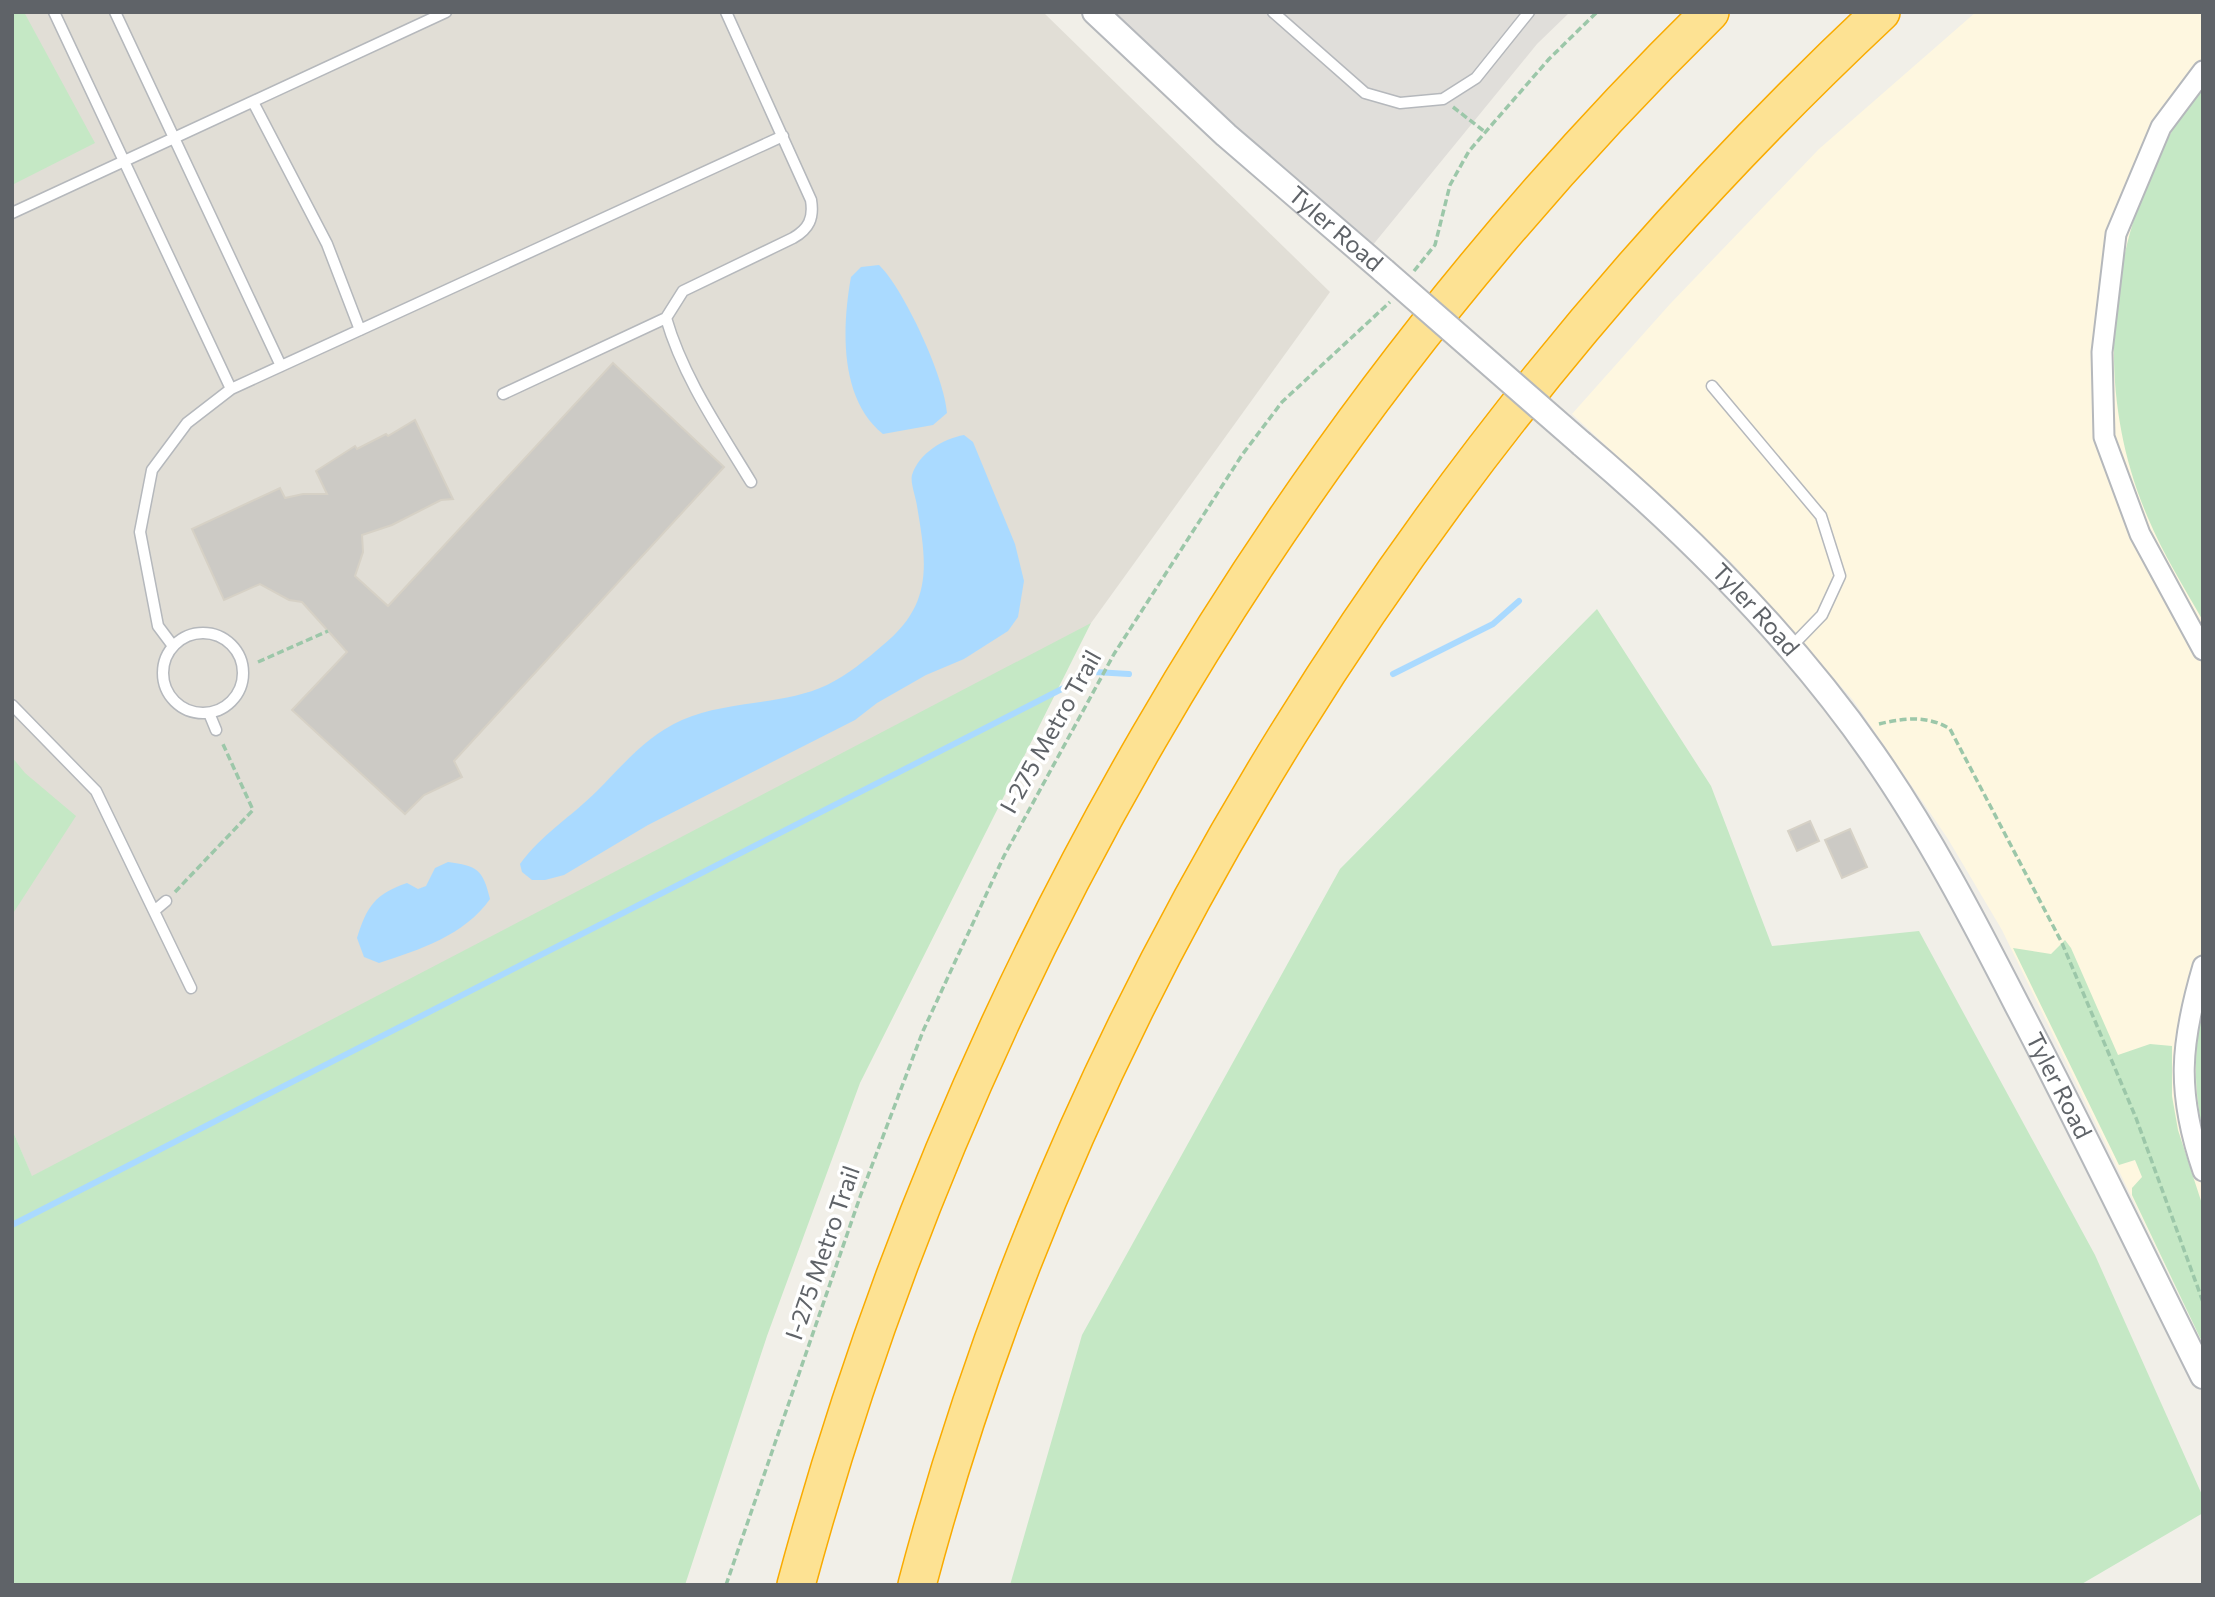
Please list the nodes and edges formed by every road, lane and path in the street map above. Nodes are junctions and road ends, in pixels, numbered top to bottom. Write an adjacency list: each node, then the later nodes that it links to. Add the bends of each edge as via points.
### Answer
1 (54, 12): 17 (lane)
2 (115, 12): 16 (lane)
3 (446, 12): 13 (lane)
4 (726, 12): 15 (lane)
5 (1096, 12): 30 (street, Tyler Road, bridge, via 1226,135 1638,492 1713,565)
6 (1273, 12): 12 (lane, via 1365,93 1400,103)
7 (1529, 12): 12 (lane, via 1476,78)
8 (1597, 12): 14 (path)
9 (1710, 12): 45 (highway, via 1547,186 1363,411 1230,604 1129,774 996,1028 921,1203 848,1407)
10 (1881, 12): 46 (highway, via 1762,127 1630,268 1393,572 1279,745 1158,967 1076,1138 990,1354)
11 (2203, 71): 31 (street, via 2161,127 2116,234 2102,352 2104,438 2140,534)
12 (1443, 99): 14 (path)
13 (253, 102): 16 (lane); 22 (lane, via 327,244)
14 (1485, 132): 19 (path, via 1450,185 1435,245)
15 (783, 136): 21 (lane, via 811,200 808,226 793,238 682,291); 22 (lane)
16 (175, 138): 17 (lane); 23 (lane)
17 (124, 162): 18 (lane); 25 (lane)
18 (12, 213)
19 (1410, 276)
20 (1394, 297): 44 (path, I-275 Metro Trail, via 1282,402 1242,455 1114,653 1004,856 923,1031 860,1197)
21 (666, 318): 26 (lane); 27 (lane, via 697,391)
22 (360, 330): 23 (lane)
23 (281, 366): 25 (lane)
24 (1712, 386): 30 (lane, via 1821,516 1840,576 1822,615)
25 (231, 389): 29 (lane, via 187,423 152,470 140,532 158,626)
26 (503, 394)
27 (751, 482)
28 (328, 631): 32 (path)
29 (173, 646): 34 (lane, via 163,668 167,692 185,710); 34 (lane, via 193,634 205,633 235,649 243,671 237,694 230,703)
30 (1788, 650): 36 (street, Tyler Road)
31 (2203, 650)
32 (258, 662)
33 (12, 705): 38 (lane, via 96,791)
34 (209, 713): 35 (lane)
35 (216, 730): 37 (path, via 253,810)
36 (1855, 730): 42 (path, via 1903,718 1938,721 1950,729 2062,943 2136,1118); 43 (street, Tyler Road, via 1912,811 1954,883)
37 (166, 901): 38 (lane)
38 (154, 911): 40 (lane)
39 (2203, 965): 41 (street, via 2188,1017 2182,1066)
40 (191, 988)
41 (2203, 1171)
42 (2203, 1302)
43 (2203, 1376)
44 (726, 1585)
45 (796, 1585)
46 (917, 1585)

